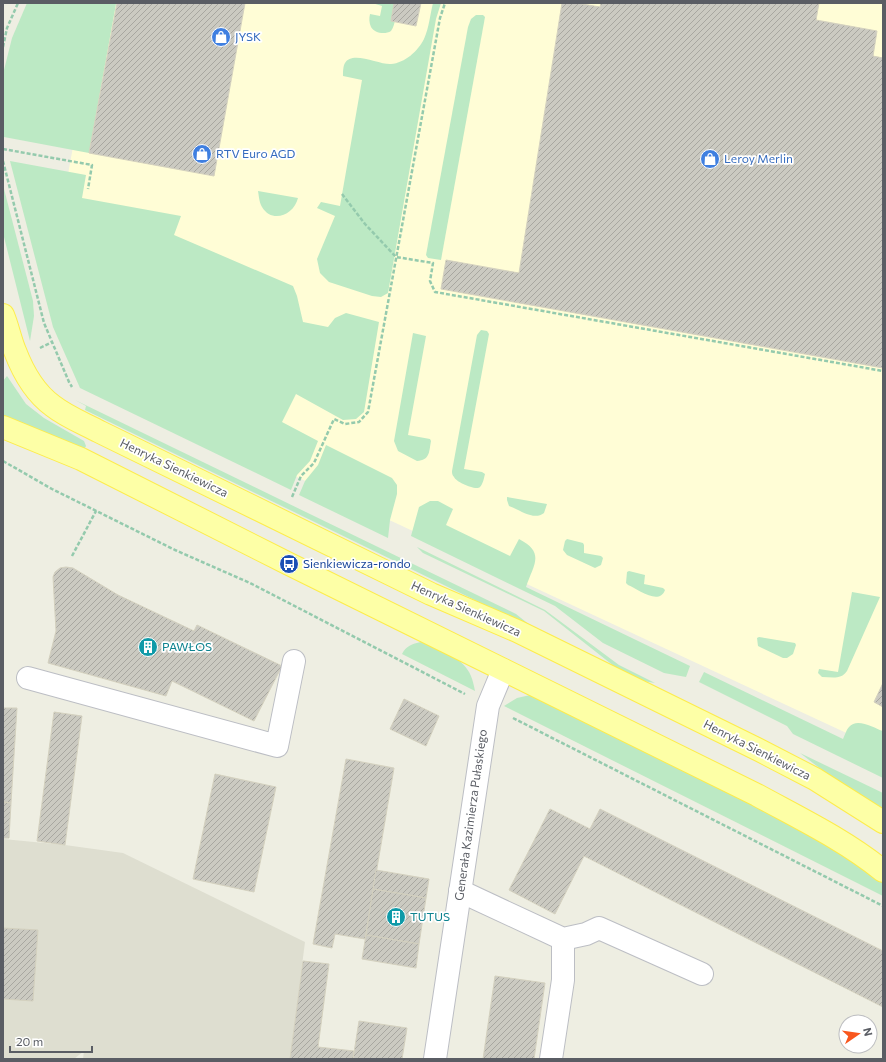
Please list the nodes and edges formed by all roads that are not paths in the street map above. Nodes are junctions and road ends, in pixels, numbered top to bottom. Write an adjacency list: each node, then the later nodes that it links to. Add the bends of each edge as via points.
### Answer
1 (3, 315): 6 (main road, Henryka Sienkiewicza, via 23,370 54,407 424,591 516,631 761,751 815,779)
2 (3, 427): 4 (main road, via 81,459)
3 (294, 661): 5 (street, via 277,746)
4 (503, 670): 7 (main road, via 757,795 870,860); 8 (street, Generała Kazimierza Pułaskiego, via 488,706)
5 (28, 678)
6 (883, 822)
7 (883, 871)
8 (460, 891): 9 (street); 11 (street, Generała Kazimierza Pułaskiego)
9 (563, 940): 10 (street, via 599,928); 12 (street, via 563,980)
10 (702, 974)
11 (436, 1059)
12 (550, 1059)

